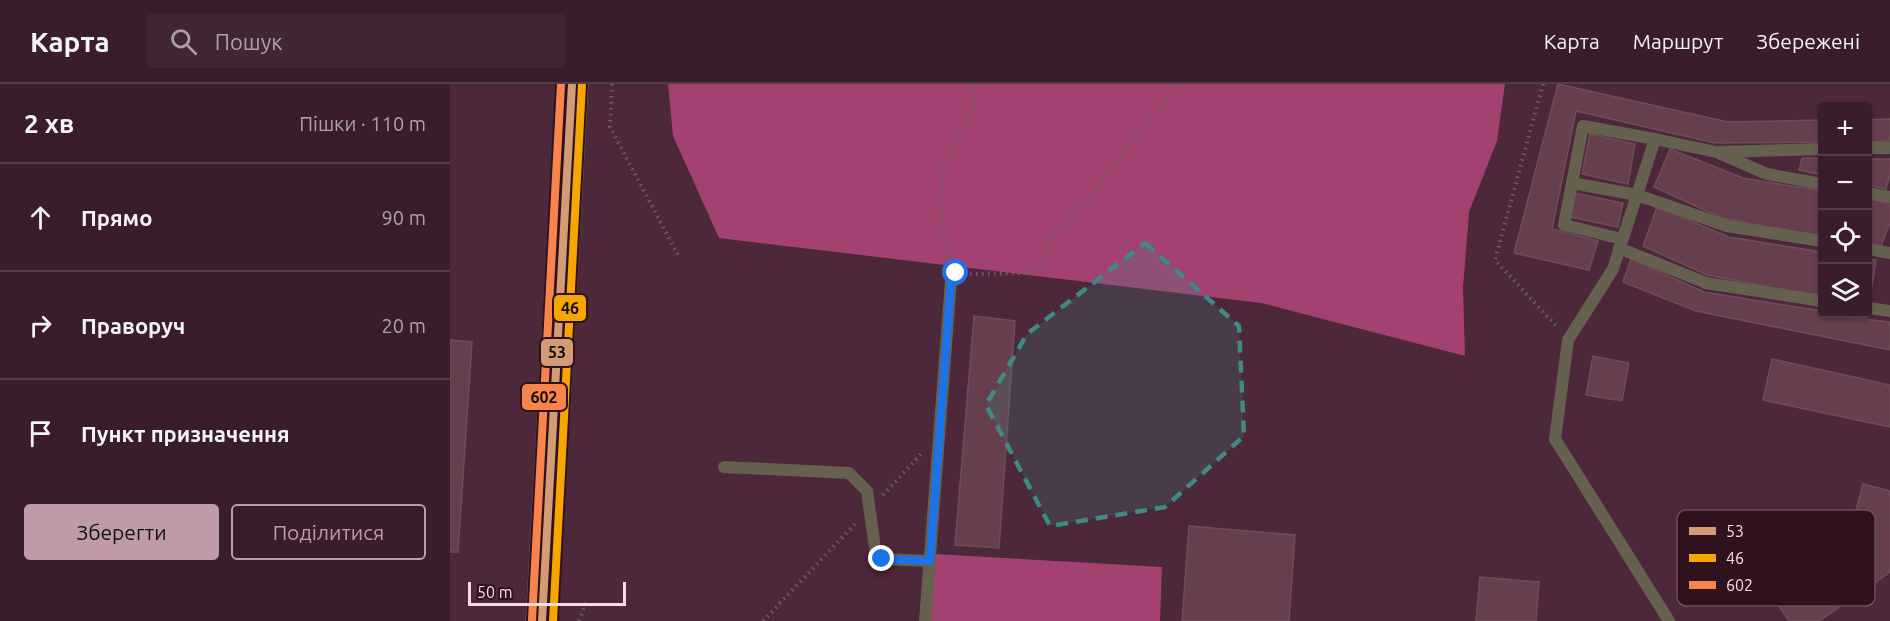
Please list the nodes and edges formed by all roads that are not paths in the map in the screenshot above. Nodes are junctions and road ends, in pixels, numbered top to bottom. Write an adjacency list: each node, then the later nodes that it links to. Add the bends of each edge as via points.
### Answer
1 (572, 84): 22 (main road)
2 (1655, 139): 6 (lane); 7 (lane, via 1583,126); 10 (lane)
3 (1872, 148): 4 (lane)
4 (1890, 148)
5 (1818, 149): 6 (lane)
6 (1716, 152): 8 (lane, via 1767,174)
7 (1572, 183): 10 (lane); 13 (lane, via 1564,225)
8 (1818, 183)
9 (1872, 194): 11 (lane)
10 (1637, 195): 12 (lane, via 1727,226); 13 (lane)
11 (1890, 197)
12 (1818, 241)
13 (1621, 244): 17 (lane, via 1706,283); 24 (lane, via 1613,269 1568,340 1556,439)
14 (1872, 250): 15 (lane)
15 (1890, 253)
16 (951, 280): 21 (lane)
17 (1818, 300)
18 (1872, 308): 19 (lane)
19 (1890, 308)
20 (724, 467): 21 (lane, via 849,473 867,491 876,555 882,559)
21 (930, 561): 23 (lane)
22 (542, 621)
23 (925, 621)
24 (1669, 621)

